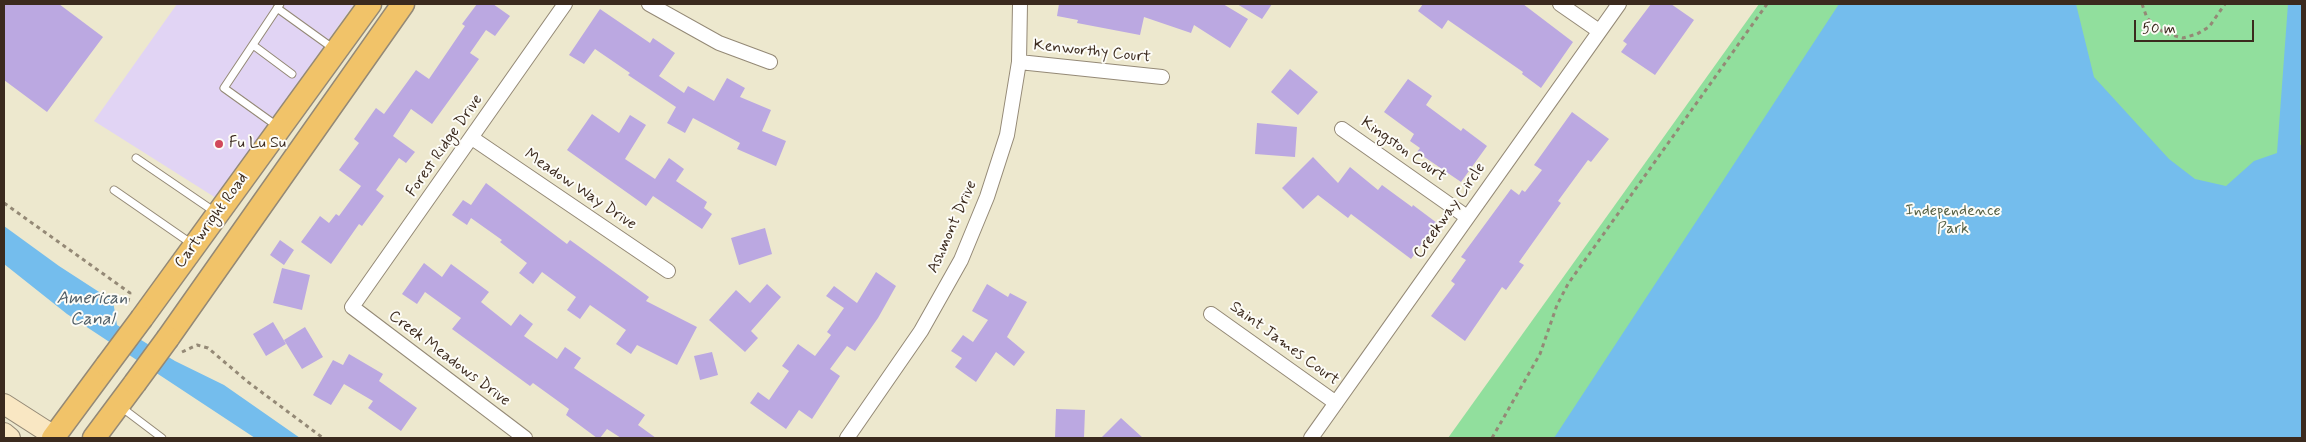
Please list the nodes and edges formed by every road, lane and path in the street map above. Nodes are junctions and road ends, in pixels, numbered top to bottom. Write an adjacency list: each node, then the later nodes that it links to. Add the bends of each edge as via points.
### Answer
1 (370, 4): 14 (main road, Cartwright Road)
2 (403, 4): 32 (main road, Cartwright Road, bridge)
3 (566, 4): 21 (street, Forest Ridge Drive)
4 (649, 4): 15 (street, via 719,44)
5 (1020, 4): 16 (street, Ashmont Drive)
6 (1560, 4): 12 (street)
7 (1619, 4): 12 (street, Creekway Circle)
8 (1767, 4): 41 (path, via 1568,284 1540,354)
9 (2142, 4): 10 (path, via 2147,18 2164,33 2183,38 2209,26)
10 (2225, 4)
11 (279, 6): 13 (lane); 14 (lane)
12 (1599, 31): 25 (street, Creekway Circle)
13 (253, 45): 17 (lane); 19 (lane, via 224,88)
14 (336, 50): 19 (main road, Cartwright Road)
15 (770, 62)
16 (1019, 62): 18 (street, Kenworthy Court); 39 (street, Ashmont Drive, via 1007,135 987,197 961,260 921,331)
17 (292, 74)
18 (1162, 77)
19 (280, 128): 24 (main road, Cartwright Road)
20 (1342, 129): 25 (street, Kingston Court)
21 (472, 138): 27 (street, Meadow Way Drive); 28 (street, Forest Ridge Drive)
22 (136, 158): 24 (lane)
23 (114, 190): 26 (lane)
24 (217, 214): 26 (main road, Cartwright Road)
25 (1468, 217): 30 (street, Creekway Circle)
26 (194, 246): 35 (main road, Cartwright Road, bridge)
27 (668, 271)
28 (352, 307): 38 (street, Creek Meadows Drive)
29 (1211, 314): 30 (street, Saint James Court)
30 (1336, 403): 40 (street, Creekway Circle)
31 (4, 404): 35 (street)
32 (118, 405): 36 (main road, Cartwright Road); 37 (lane)
33 (4, 433): 34 (street)
34 (10, 438)
35 (55, 438)
36 (94, 438)
37 (162, 438)
38 (525, 438)
39 (847, 438)
40 (1311, 438)
41 (1492, 438)

